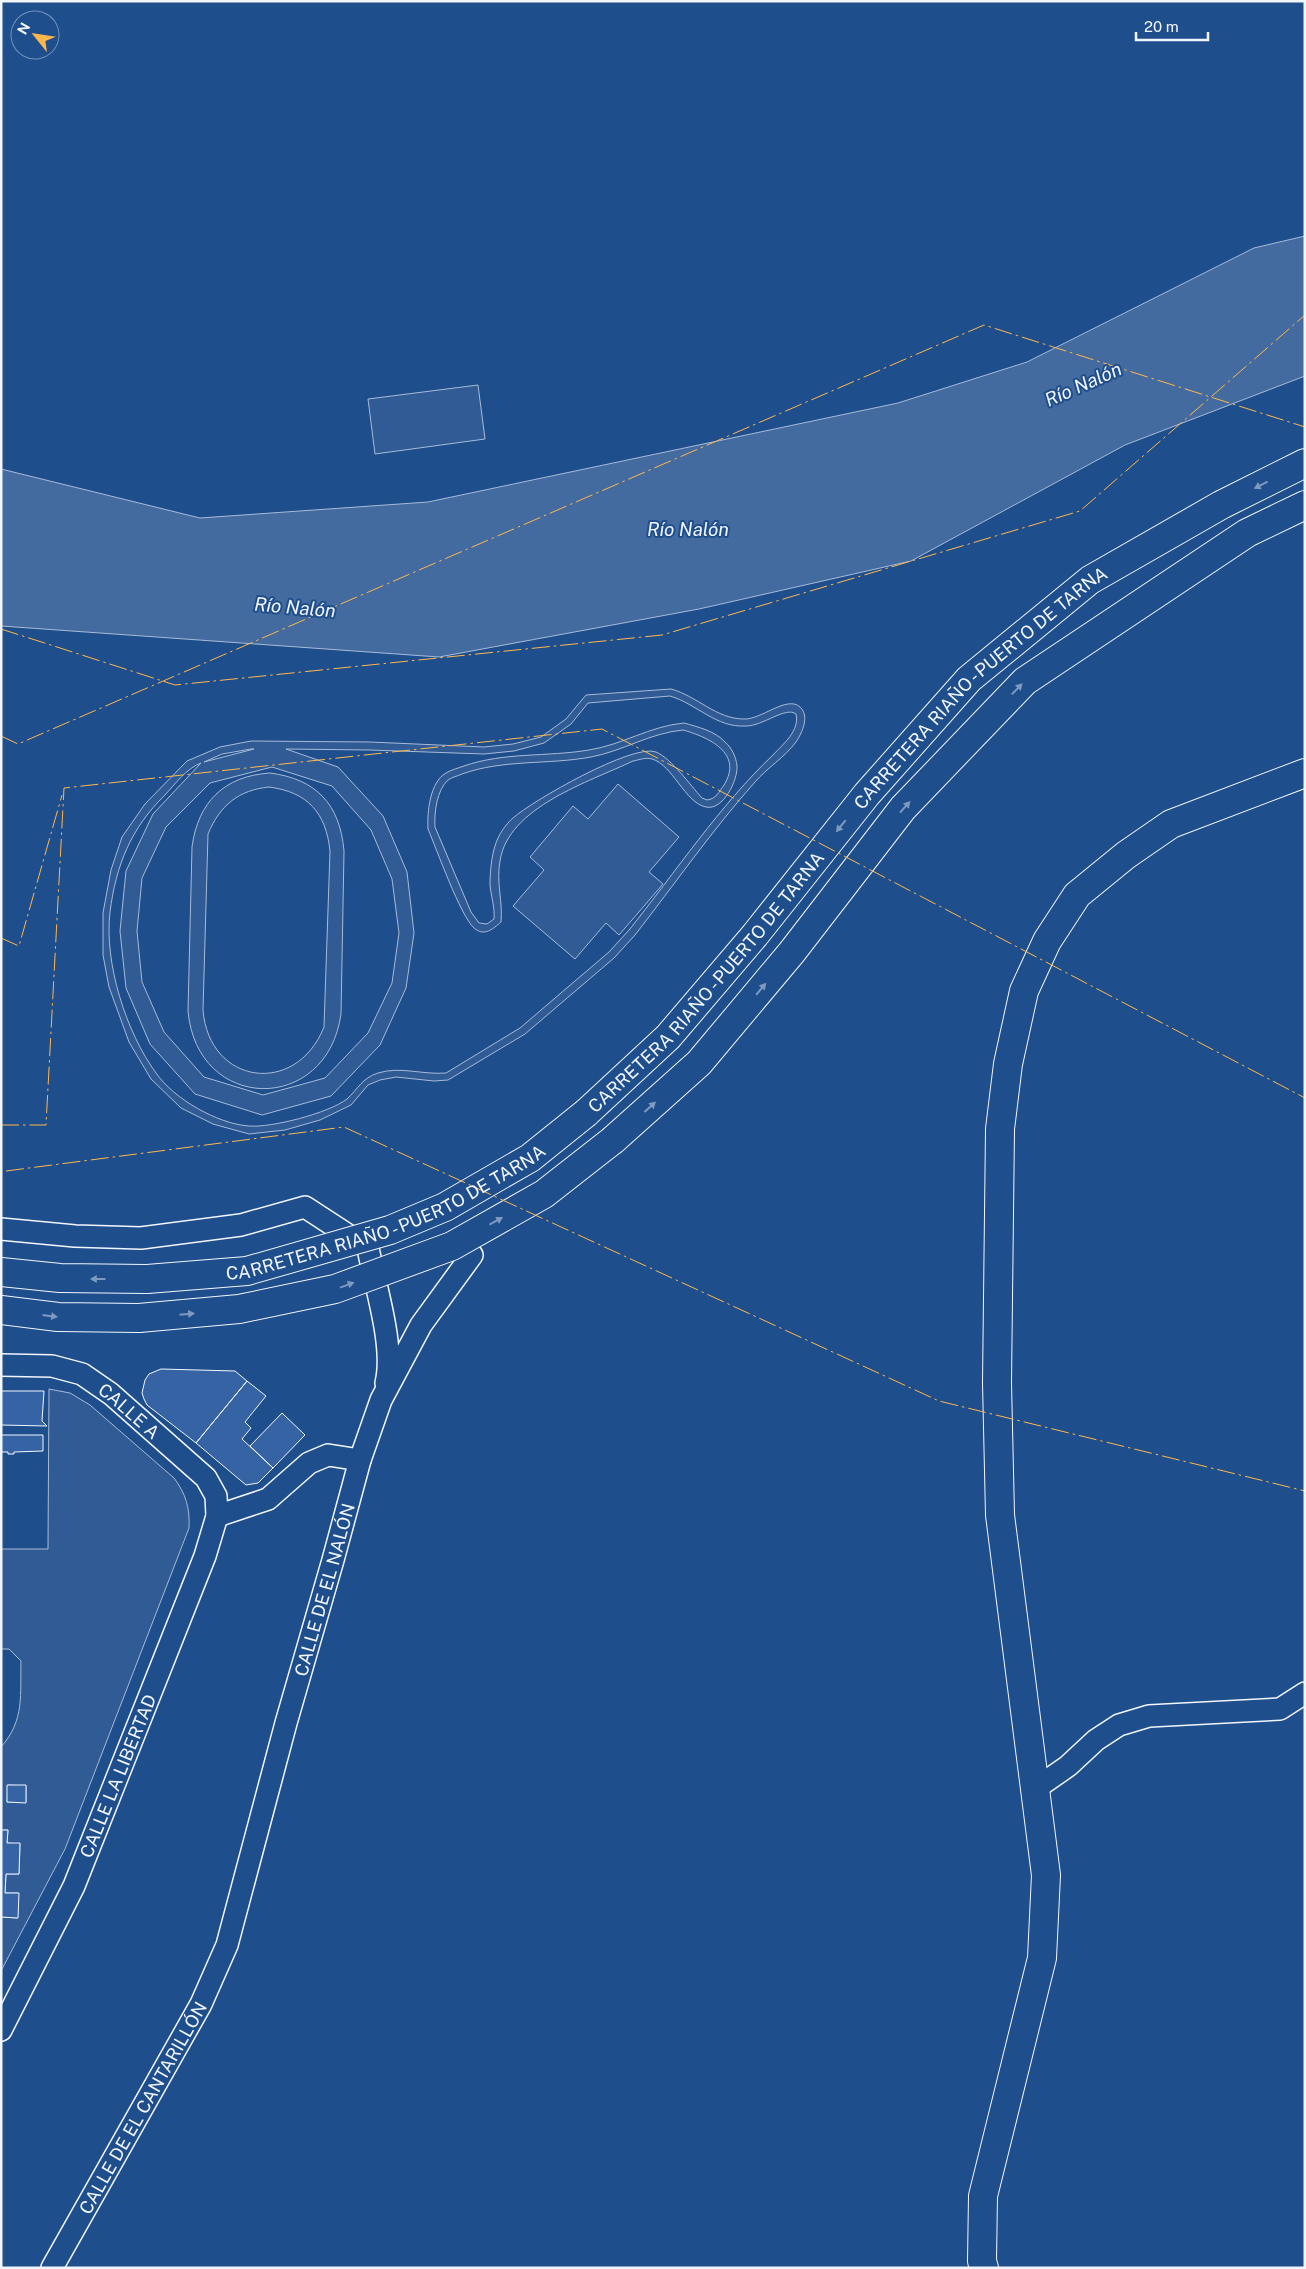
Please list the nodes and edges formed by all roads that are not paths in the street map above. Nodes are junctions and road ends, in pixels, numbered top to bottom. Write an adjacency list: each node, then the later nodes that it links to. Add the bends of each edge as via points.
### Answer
1 (1305, 463): 6 (main road, CARRETERA RIAÑO - PUERTO DE TARNA, one-way to 6, bridge, via 1221,505 1090,580 969,679 867,794 668,1038 586,1113 530,1158 445,1207 390,1230 247,1271 147,1279 60,1278)
2 (1305, 505): 7 (main road, CARRETERA RIAÑO - PUERTO DE TARNA, one-way to 2, bridge, via 58,1317 139,1318 239,1309 335,1289 452,1246 544,1194 614,1140 699,1063 792,952 903,808 1025,681 1247,533)
3 (1305, 773): 13 (main road, via 1171,824 1126,854 1077,895 1047,940 1024,991 1008,1064 1000,1129 998,1402 1000,1515)
4 (1, 1229): 9 (street, via 141,1238 241,1225 304,1207 368,1248 388,1346 389,1370)
5 (472, 1255): 9 (street, CALLE DE EL NALÓN, via 421,1325)
6 (1, 1272)
7 (1, 1310)
8 (1, 1365): 11 (street, CALLE A, via 52,1366 82,1374 111,1394 206,1478 216,1496)
9 (381, 1400): 10 (street, CALLE DE EL NALÓN)
10 (360, 1460): 11 (street, via 328,1455 309,1463 268,1499); 14 (street, CALLE DE EL NALÓN)
11 (217, 1516): 15 (street, CALLE LA LIBERTAD, via 185,1608 74,1886)
12 (1305, 1693): 13 (street, via 1280,1709 1149,1716 1119,1725)
13 (1035, 1790): 17 (main road, via 1046,1875 1042,1958 983,2196)
14 (227, 1945): 16 (street, CALLE DE EL CANTARILLÓN, via 201,2004)
15 (1, 2030)
16 (52, 2268)
17 (984, 2268)

